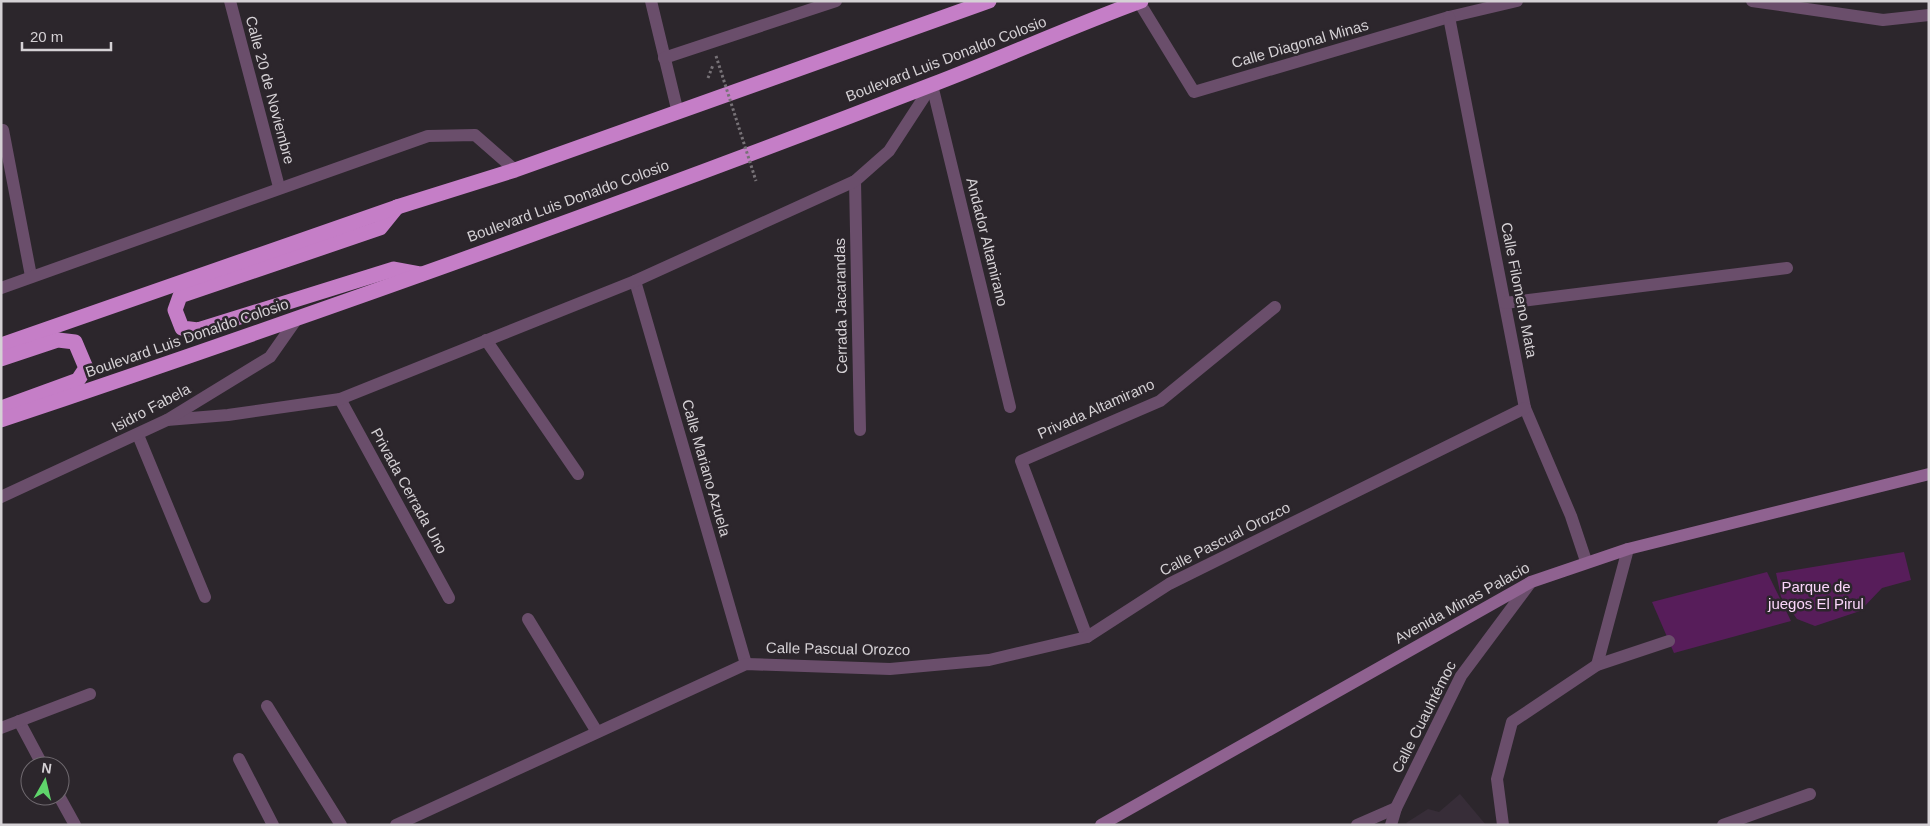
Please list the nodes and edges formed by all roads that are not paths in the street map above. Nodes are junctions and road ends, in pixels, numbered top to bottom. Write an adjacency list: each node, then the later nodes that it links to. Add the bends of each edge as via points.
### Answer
1 (230, 1): 16 (street, Calle 20 de Noviembre)
2 (652, 1): 10 (street)
3 (836, 1): 10 (street)
4 (989, 1): 12 (highway)
5 (1517, 1): 9 (street, Calle Diagonal Minas)
6 (1752, 1): 8 (street, via 1883,20)
7 (1140, 2): 9 (street, Calle Diagonal Minas, via 1194,92); 11 (highway, Boulevard Luis Donaldo Colosio)
8 (1929, 15)
9 (1448, 17): 23 (street, Calle Filomeno Mata)
10 (664, 58): 12 (street)
11 (932, 85): 15 (street, via 890,151); 19 (highway, Boulevard Luis Donaldo Colosio); 30 (street, Andador Altamirano)
12 (678, 113): 14 (highway)
13 (3, 130): 20 (street)
14 (515, 170): 16 (street, via 475,135 428,136); 17 (highway)
15 (855, 181): 21 (street); 35 (street, Cerrada Jacarandas)
16 (279, 187): 20 (street)
17 (397, 207): 19 (highway, via 380,228 180,296 175,310 182,328 198,330 394,269); 27 (highway)
18 (1787, 268): 23 (street)
19 (421, 274): 25 (highway, Boulevard Luis Donaldo Colosio)
20 (31, 276): 22 (street)
21 (635, 281): 26 (street); 48 (street, Calle Mariano Azuela)
22 (1, 288)
23 (1506, 302): 32 (street, Calle Filomeno Mata)
24 (1275, 307): 46 (street, Privada Altamirano, via 1160,401 1021,461)
25 (296, 320): 33 (highway, Boulevard Luis Donaldo Colosio); 34 (street, Isidro Fabela, via 270,357)
26 (486, 340): 29 (street); 37 (street)
27 (1, 345)
28 (1, 359): 31 (highway, via 58,340 75,342 86,368 78,380)
29 (340, 399): 34 (street); 44 (street, Privada Cerrada Uno)
30 (1010, 407)
31 (1, 408)
32 (1525, 408): 41 (street, Calle Filomeno Mata, via 1571,516); 46 (street, Calle Pascual Orozco, via 1169,584)
33 (1, 420)
34 (167, 420): 36 (street, Isidro Fabela)
35 (860, 430)
36 (138, 435): 39 (street, Isidro Fabela); 43 (street)
37 (578, 474)
38 (1929, 474): 40 (main road, Avenida Minas Palacio)
39 (1, 497)
40 (1628, 549): 41 (main road, Avenida Minas Palacio); 49 (street)
41 (1586, 561): 42 (main road, Avenida Minas Palacio)
42 (1531, 582): 59 (street, Calle Cuauhtémoc, via 1461,676); 64 (main road, Avenida Minas Palacio)
43 (205, 597)
44 (449, 598)
45 (528, 619): 54 (street)
46 (1088, 637): 48 (street, Calle Pascual Orozco, via 989,660 890,669)
47 (1668, 641): 49 (street)
48 (746, 664): 54 (street, Calle Pascual Orozco)
49 (1597, 665): 67 (street, via 1512,722 1497,779)
50 (90, 694): 52 (street)
51 (267, 706): 62 (street)
52 (18, 721): 53 (street); 55 (street)
53 (1, 728)
54 (597, 732): 63 (street, Calle Pascual Orozco)
55 (37, 756)
56 (239, 759): 61 (street)
57 (1810, 794): 68 (street)
58 (64, 806): 60 (street)
59 (1396, 808): 65 (street); 66 (street, Calle Cuauhtémoc)
60 (74, 825)
61 (273, 825)
62 (341, 825)
63 (396, 825)
64 (1101, 825)
65 (1357, 825)
66 (1391, 825)
67 (1503, 825)
68 (1722, 825)

